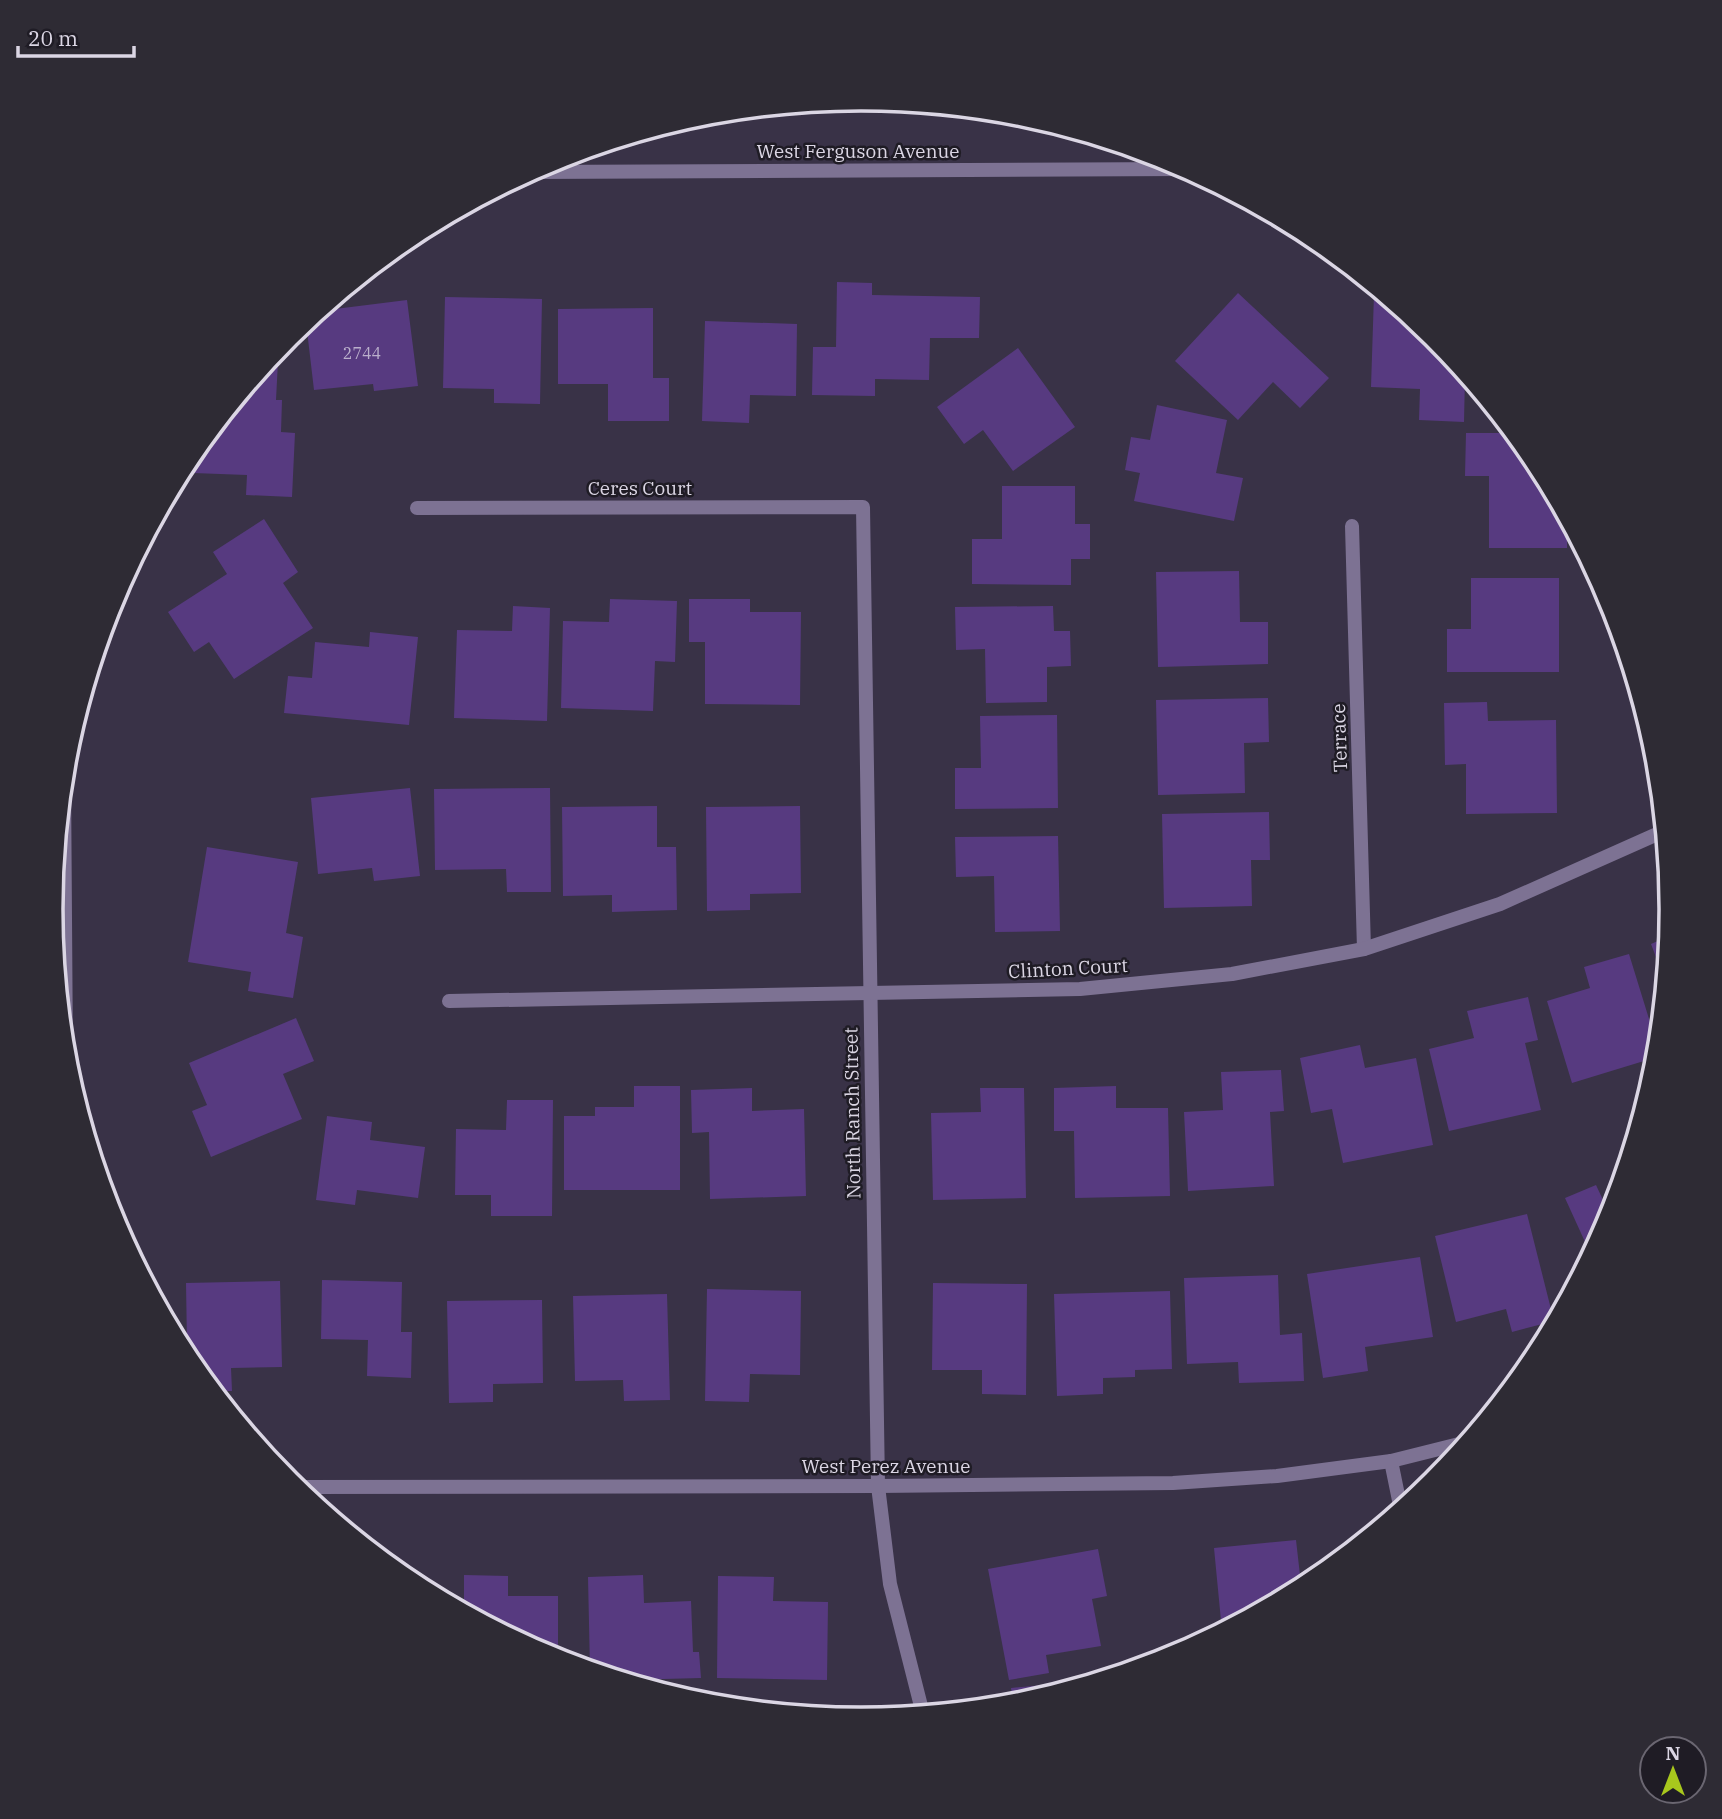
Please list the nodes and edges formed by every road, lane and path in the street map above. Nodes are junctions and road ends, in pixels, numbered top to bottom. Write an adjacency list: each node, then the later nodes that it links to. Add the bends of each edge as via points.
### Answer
1 (1158, 169): 2 (street, West Ferguson Avenue)
2 (556, 172)
3 (863, 507): 4 (street, Ceres Court); 10 (street, North Ranch Street)
4 (417, 508)
5 (1352, 526): 9 (street, Terrace)
6 (1655, 835): 9 (street, Clinton Court, via 1500,904)
7 (64, 896): 8 (street)
8 (63, 920)
9 (1364, 949): 10 (street, Clinton Court, via 1232,974 1080,989)
10 (869, 994): 11 (street, Clinton Court); 14 (street, North Ranch Street)
11 (449, 1001)
12 (1452, 1446): 13 (street, West Perez Avenue)
13 (1391, 1461): 14 (street, West Perez Avenue, via 1173,1483); 16 (street)
14 (878, 1486): 15 (street, West Perez Avenue); 17 (street, North Ranch Street, via 890,1584)
15 (311, 1487)
16 (1399, 1498)
17 (921, 1705)

